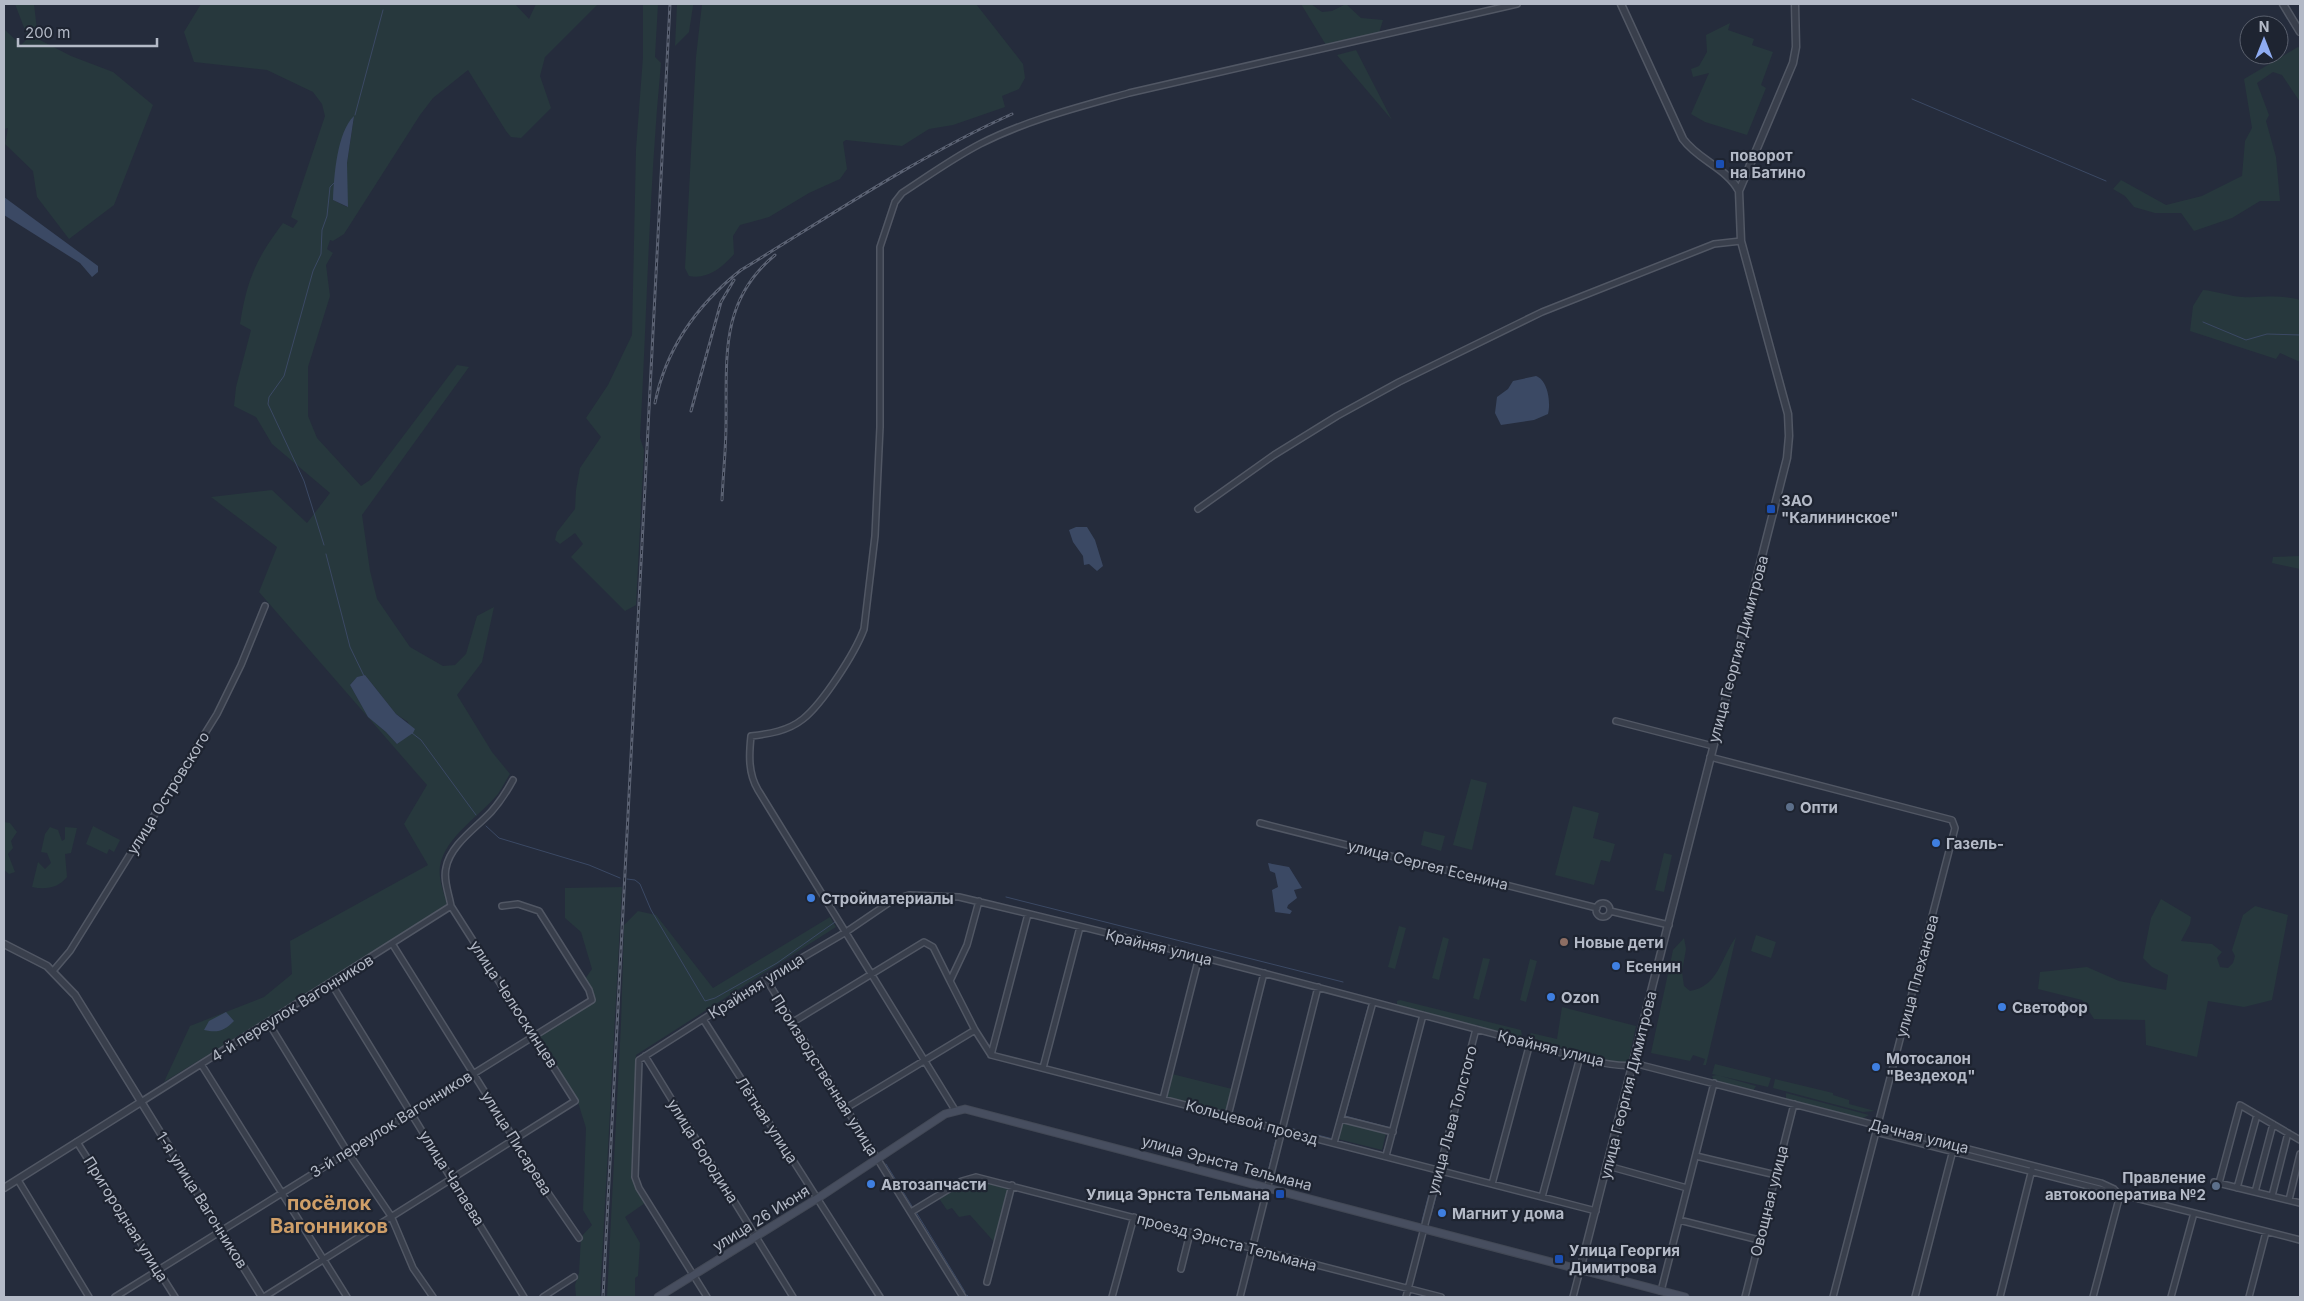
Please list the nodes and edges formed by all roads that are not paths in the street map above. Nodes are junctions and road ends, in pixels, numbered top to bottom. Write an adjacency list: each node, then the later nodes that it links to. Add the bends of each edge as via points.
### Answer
1 (1517, 4): 23 (street, via 1072,109 980,144 902,193 895,202 880,247 880,427 875,536 864,629 825,694 803,719 785,729 751,736 752,779)
2 (1621, 4): 6 (street, via 1684,141 1694,153 1729,177)
3 (1795, 4): 6 (street, улица Георгия Димитрова, via 1793,63)
4 (2283, 4): 5 (street)
5 (2300, 32)
6 (1739, 191): 7 (street, улица Георгия Димитрова)
7 (1741, 241): 8 (street, via 1714,244 1542,312 1399,382 1274,454); 11 (street, улица Георгия Димитрова, via 1786,408 1789,442 1776,505)
8 (1198, 509)
9 (266, 606): 27 (street, улица Островского, via 217,714 70,951)
10 (1616, 722): 11 (street)
11 (1713, 746): 12 (street, улица Георгия Димитрова)
12 (1710, 757): 21 (street, улица Георгия Димитрова); 62 (street, улица Плеханова, via 1952,820 1955,828)
13 (513, 780): 16 (street, via 491,812 460,843 447,862 445,877)
14 (1260, 823): 18 (street, улица Сергея Есенина)
15 (979, 901): 20 (street, Крайняя улица); 23 (street, Крайняя улица, via 959,897 902,896); 31 (street, via 967,945)
16 (451, 906): 25 (street, 4-й переулок Вагонников); 41 (street, улица Челюскинцев)
17 (502, 906): 41 (street, 3-й переулок Вагонников, via 518,904 539,911 590,990 592,1000)
18 (1597, 908): 19 (street, улица Сергея Есенина, via 1605,903); 19 (street, улица Сергея Есенина, via 1602,917)
19 (1610, 911): 21 (street, улица Сергея Есенина)
20 (1028, 914): 22 (street, Крайняя улица); 43 (street)
21 (1669, 925): 48 (street, улица Георгия Димитрова)
22 (1080, 927): 26 (street, Крайняя улица); 49 (street)
23 (846, 932): 29 (street); 30 (street, Крайняя улица)
24 (4, 944): 27 (street, 1-я улица Вагонников, via 33,957)
25 (392, 945): 32 (street, 4-й переулок Вагонников); 50 (street, улица Писарева)
26 (1199, 957): 28 (street, Крайняя улица); 52 (street)
27 (53, 971): 53 (street, 1-я улица Вагонников, via 78,998)
28 (1264, 973): 33 (street, Крайняя улица); 59 (street)
29 (872, 974): 31 (street, via 920,944 929,943); 38 (street); 46 (street)
30 (766, 979): 36 (street, Крайняя улица); 38 (street, Производственная улица)
31 (950, 981): 40 (street)
32 (331, 983): 37 (street, 4-й переулок Вагонников); 57 (street, улица Чапаева)
33 (1318, 987): 34 (street, Крайняя улица); 63 (street)
34 (1373, 1002): 35 (street, Крайняя улица); 60 (street)
35 (1423, 1015): 39 (street, Крайняя улица); 64 (street)
36 (703, 1019): 44 (street, Крайняя улица); 96 (street, Лётная улица)
37 (268, 1022): 47 (street, 4-й переулок Вагонников); 72 (street)
38 (793, 1022): 55 (street, Производственная улица)
39 (1476, 1029): 42 (street, Крайняя улица); 80 (street, улица Льва Толстого)
40 (975, 1030): 43 (street); 46 (street)
41 (535, 1035): 50 (street, 3-й переулок Вагонников); 67 (street, улица Челюскинцев, via 575,1101)
42 (1530, 1043): 45 (street, Крайняя улица); 85 (street)
43 (991, 1055): 49 (street, Кольцевой проезд)
44 (645, 1056): 109 (street, улица Бородина); 118 (street, Крайняя улица, via 639,1060 635,1177)
45 (1580, 1057): 48 (street, Крайняя улица); 95 (street)
46 (925, 1060): 55 (street); 56 (street)
47 (201, 1064): 53 (street, 4-й переулок Вагонников); 92 (street)
48 (1632, 1066): 51 (street, Крайняя улица, via 1637,1064); 78 (street, улица Георгия Димитрова)
49 (1043, 1068): 52 (street, Кольцевой проезд)
50 (472, 1073): 57 (street, 3-й переулок Вагонников); 67 (street, улица Писарева)
51 (1714, 1083): 54 (street, Дачная улица); 76 (street)
52 (1163, 1099): 59 (street, Кольцевой проезд)
53 (141, 1102): 69 (street, 4-й переулок Вагонников); 106 (street, 1-я улица Вагонников)
54 (1794, 1104): 62 (street, Дачная улица); 82 (street, Овощная улица)
55 (846, 1108): 77 (street, Производственная улица)
56 (955, 1110): 77 (main road); 87 (main road, улица Эрнста Тельмана, via 975,1110)
57 (411, 1111): 72 (street, 3-й переулок Вагонников); 83 (street, улица Чапаева)
58 (2257, 1115): 61 (street); 90 (street); 90 (street, via 2240,1105 2216,1182)
59 (1228, 1116): 63 (street, Кольцевой проезд)
60 (1341, 1119): 64 (street); 70 (street)
61 (2273, 1124): 66 (street); 91 (street)
62 (1878, 1125): 65 (street, улица Плеханова); 71 (street, Дачная улица)
63 (1282, 1130): 70 (street, Кольцевой проезд); 87 (street)
64 (1393, 1132): 75 (street)
65 (1876, 1132): 73 (street, Дачная улица); 143 (street, улица Плеханова)
66 (2288, 1133): 68 (street); 94 (street)
67 (514, 1140): 83 (street); 110 (street, улица Писарева)
68 (2300, 1140)
69 (77, 1142): 84 (street, 4-й переулок Вагонников); 116 (street, Пригородная улица)
70 (1334, 1143): 75 (street, Кольцевой проезд)
71 (1954, 1144): 73 (street); 79 (street, Дачная улица)
72 (347, 1151): 92 (street, 3-й переулок Вагонников); 102 (street)
73 (1952, 1152): 81 (street, Дачная улица); 144 (street)
74 (2300, 1154): 97 (street)
75 (1386, 1156): 80 (street, Кольцевой проезд)
76 (1696, 1156): 82 (street); 89 (street)
77 (877, 1159): 96 (main road, улица 26 Июня); 100 (street, Производственная улица)
78 (1608, 1166): 89 (street); 99 (street, улица Георгия Димитрова)
79 (2033, 1166): 81 (street); 93 (street, Дачная улица, via 2101,1183)
80 (1440, 1170): 85 (street, Кольцевой проезд); 105 (street, улица Льва Толстого)
81 (2031, 1173): 93 (street, Дачная улица); 145 (street)
82 (1776, 1175): 111 (street, Овощная улица)
83 (453, 1179): 102 (street); 129 (street, улица Чапаева)
84 (18, 1180): 88 (street, 4-й переулок Вагонников); 123 (street)
85 (1492, 1184): 95 (street, Кольцевой проезд)
86 (1012, 1185): 100 (street, проезд Эрнста Тельмана, via 970,1177); 103 (street, проезд Эрнста Тельмана); 120 (street)
87 (1268, 1187): 105 (main road, улица Эрнста Тельмана); 113 (street)
88 (4, 1188)
89 (1687, 1188): 104 (street)
90 (2237, 1188): 91 (street)
91 (2255, 1192): 94 (street)
92 (283, 1194): 106 (street, 3-й переулок Вагонников); 114 (street)
93 (2120, 1196): 101 (street, Дачная улица); 146 (street)
94 (2272, 1196): 97 (street)
95 (1542, 1197): 99 (street, Кольцевой проезд)
96 (818, 1198): 109 (main road, улица 26 Июня); 134 (street, Лётная улица)
97 (2289, 1200): 98 (street)
98 (2300, 1203)
99 (1596, 1211): 117 (street, улица Георгия Димитрова)
100 (912, 1212): 135 (street, Производственная улица)
101 (2194, 1213): 107 (street, Дачная улица); 147 (street)
102 (391, 1216): 114 (street); 128 (street, via 413,1268)
103 (1134, 1218): 108 (street, проезд Эрнста Тельмана); 136 (street)
104 (1679, 1220): 111 (street); 122 (street)
105 (1423, 1229): 117 (main road, улица Эрнста Тельмана); 121 (street, улица Льва Толстого)
106 (222, 1232): 116 (street, 3-й переулок Вагонников); 126 (street, 1-я улица Вагонников)
107 (2266, 1232): 112 (street, Дачная улица); 148 (street)
108 (1190, 1233): 113 (street, проезд Эрнста Тельмана); 115 (street)
109 (756, 1237): 118 (main road, улица 26 Июня); 133 (street, улица Бородина)
110 (579, 1238)
111 (1759, 1240): 142 (street, Овощная улица)
112 (2300, 1240)
113 (1252, 1248): 121 (street, проезд Эрнста Тельмана); 137 (street)
114 (324, 1260): 126 (street); 127 (street)
115 (1180, 1269)
116 (158, 1270): 124 (street, 3-й переулок Вагонников); 125 (street, Пригородная улица)
117 (1580, 1270): 122 (main road, улица Эрнста Тельмана); 140 (street, улица Георгия Димитрова)
118 (694, 1276): 131 (main road, улица 26 Июня); 132 (street)
119 (574, 1277): 130 (street)
120 (986, 1282)
121 (1408, 1288): 138 (street, улица Льва Толстого); 139 (street, проезд Эрнста Тельмана)
122 (1661, 1291): 141 (main road, улица Эрнста Тельмана)
123 (89, 1297)
124 (115, 1297)
125 (174, 1297)
126 (263, 1297)
127 (347, 1297)
128 (433, 1297)
129 (524, 1297)
130 (543, 1297)
131 (658, 1297)
132 (707, 1297)
133 (793, 1297)
134 (880, 1297)
135 (963, 1297)
136 (1112, 1297)
137 (1240, 1297)
138 (1406, 1297)
139 (1441, 1297)
140 (1573, 1297)
141 (1685, 1297)
142 (1744, 1297)
143 (1833, 1297)
144 (1915, 1297)
145 (2000, 1297)
146 (2093, 1297)
147 (2171, 1297)
148 (2249, 1297)

